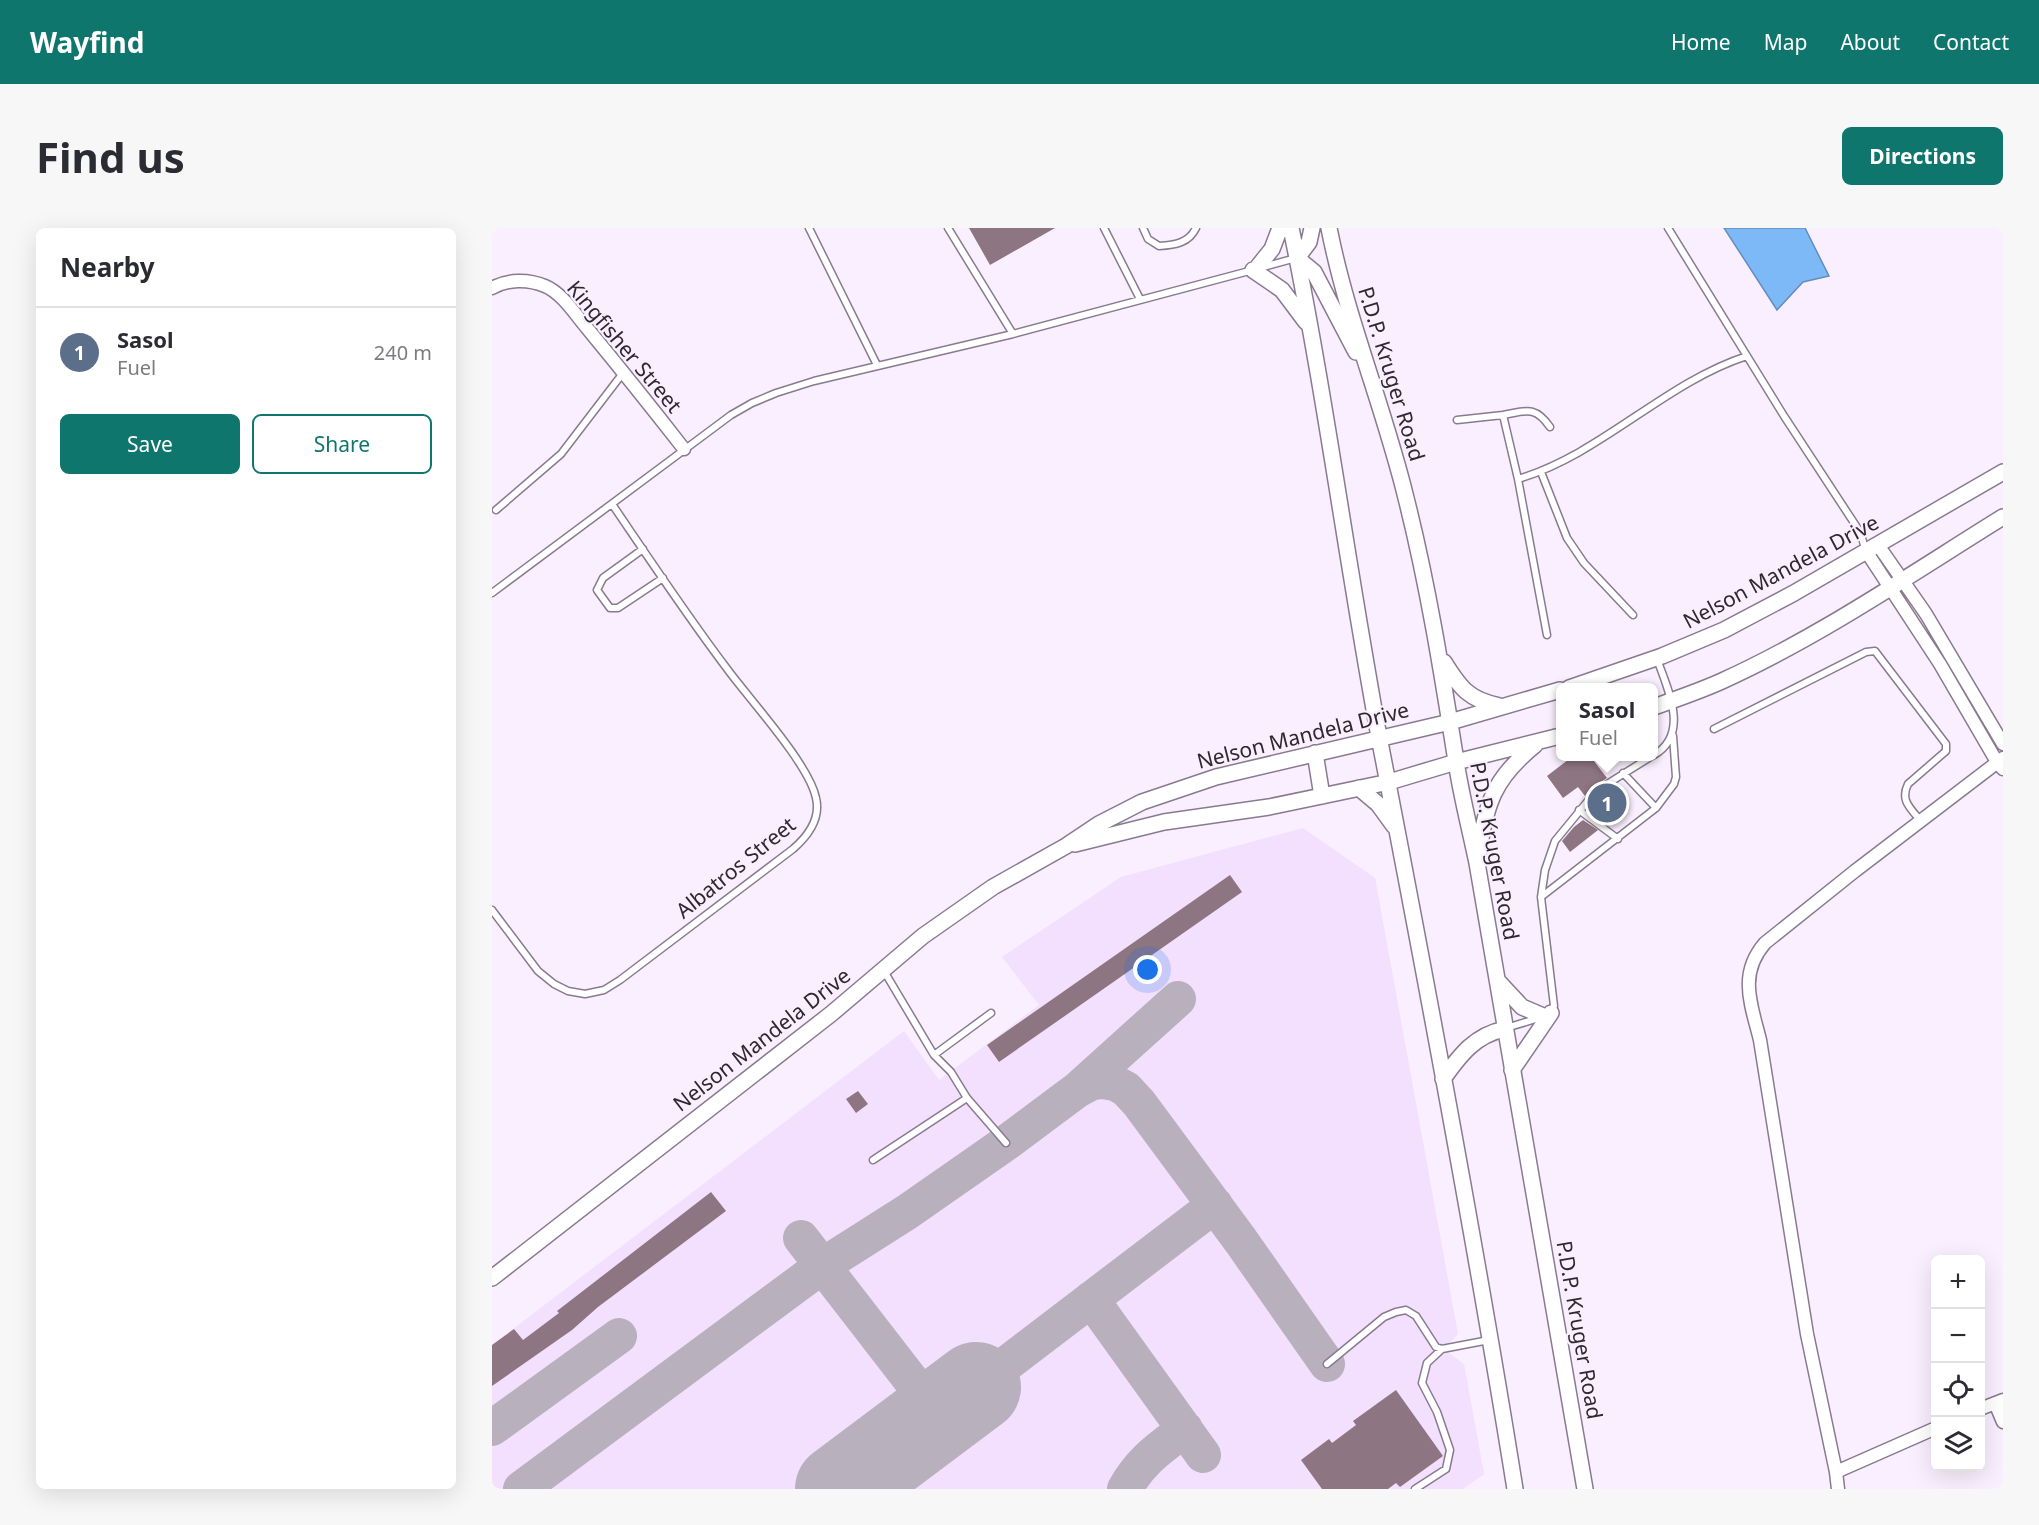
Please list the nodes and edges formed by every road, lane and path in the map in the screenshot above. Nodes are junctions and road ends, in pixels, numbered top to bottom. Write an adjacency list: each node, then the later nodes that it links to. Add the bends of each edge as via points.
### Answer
1 (809, 228): 19 (lane)
2 (948, 228): 16 (lane)
3 (1104, 228): 14 (lane)
4 (1143, 228): 5 (lane, via 1148,239 1160,246 1181,244)
5 (1196, 228)
6 (1280, 228): 12 (street, via 1272,249)
7 (1291, 228): 11 (street)
8 (1312, 228): 11 (street, via 1309,242)
9 (1329, 228): 18 (street, P.D.P. Kruger Road)
10 (1668, 228): 17 (lane)
11 (1297, 258): 12 (lane); 15 (street); 18 (street, via 1314,272 1350,343)
12 (1254, 269): 14 (lane); 15 (street, via 1282,290)
13 (492, 288): 20 (street, Kingfisher Street, via 503,282 520,281 545,286 562,298)
14 (1140, 298): 16 (lane)
15 (1311, 330): 50 (street)
16 (1013, 334): 19 (lane)
17 (1747, 356): 25 (lane, via 1702,374 1619,429); 31 (lane)
18 (1365, 360): 39 (street, P.D.P. Kruger Road, via 1406,496)
19 (877, 365): 24 (lane, via 814,381 752,403)
20 (624, 372): 24 (street, Kingfisher Street); 29 (lane, via 561,454)
21 (1503, 415): 22 (lane); 23 (lane, via 1536,411); 27 (lane)
22 (1457, 420)
23 (1550, 427)
24 (684, 449): 28 (lane)
25 (1541, 472): 27 (lane); 37 (lane, via 1567,538 1584,563)
26 (2003, 472): 32 (street, Nelson Mandela Drive)
27 (1518, 479): 38 (lane)
28 (612, 504): 33 (lane, Albatros Street); 36 (lane)
29 (496, 510)
30 (2003, 517): 35 (street)
31 (1860, 532): 32 (lane); 32 (lane)
32 (1872, 548): 35 (street); 40 (street, Nelson Mandela Drive, via 1724,630)
33 (643, 549): 34 (lane, Albatros Street); 34 (lane, via 603,578 597,590 610,608 618,608)
34 (663, 578): 70 (lane, Albatros Street, via 805,773 816,796 812,828 793,849 604,990 585,994 554,984 526,957)
35 (1897, 584): 43 (street, via 1767,659); 52 (street, via 1926,614); 57 (street, via 1940,664)
36 (492, 593)
37 (1633, 615)
38 (1547, 635)
39 (1439, 654): 45 (street, via 1468,695); 46 (street, P.D.P. Kruger Road)
40 (1657, 658): 41 (street, Nelson Mandela Drive); 43 (lane)
41 (1581, 683)
42 (1556, 691): 45 (street, Nelson Mandela Drive)
43 (1672, 700): 44 (street); 48 (lane)
44 (1658, 705)
45 (1503, 706): 46 (street, Nelson Mandela Drive)
46 (1450, 722): 50 (street, Nelson Mandela Drive); 56 (street, P.D.P. Kruger Road)
47 (1714, 729): 64 (lane, via 1866,652 1875,651 1946,744 1946,751 1905,790 1908,806)
48 (1672, 736): 54 (lane); 62 (lane, via 1676,777)
49 (1556, 737): 51 (street, Nelson Mandela Drive)
50 (1380, 739): 53 (street, Nelson Mandela Drive); 59 (street)
51 (1537, 743): 56 (street, Nelson Mandela Drive); 68 (street, via 1513,764 1494,792 1486,810)
52 (2003, 744)
53 (1316, 753): 61 (street); 67 (street, Nelson Mandela Drive, via 1168,792 1120,813)
54 (1658, 753)
55 (1644, 761): 58 (lane)
56 (1456, 762): 59 (street, Nelson Mandela Drive); 68 (street, P.D.P. Kruger Road)
57 (2001, 763): 64 (street)
58 (1623, 773): 62 (lane); 63 (lane, via 1596,791)
59 (1389, 782): 60 (street, Nelson Mandela Drive); 65 (street)
60 (1359, 789): 61 (street, Nelson Mandela Drive); 65 (street, via 1378,804)
61 (1323, 796): 67 (street, Nelson Mandela Drive, via 1164,822)
62 (1656, 808): 66 (lane)
63 (1579, 810): 66 (lane); 69 (lane, via 1555,841)
64 (1920, 820): 89 (street, via 1765,943 1749,968 1750,996 1807,1334)
65 (1397, 830): 78 (street)
66 (1618, 839): 69 (lane)
67 (1066, 846): 71 (street, Nelson Mandela Drive, via 993,887 923,936)
68 (1476, 863): 72 (street, P.D.P. Kruger Road)
69 (1540, 897): 74 (lane, via 1554,1006)
70 (492, 910)
71 (883, 970): 76 (lane); 82 (street, Nelson Mandela Drive)
72 (1497, 980): 74 (street, via 1522,1007); 75 (street, P.D.P. Kruger Road)
73 (991, 1013): 76 (lane)
74 (1547, 1015): 75 (lane); 77 (street)
75 (1505, 1029): 77 (street, P.D.P. Kruger Road); 78 (street, via 1476,1040)
76 (934, 1055): 79 (lane, via 951,1072)
77 (1512, 1070): 92 (street, P.D.P. Kruger Road)
78 (1443, 1079): 83 (street)
79 (967, 1098): 80 (lane); 81 (lane)
80 (1006, 1143)
81 (873, 1160)
82 (492, 1278)
83 (1490, 1340): 84 (lane); 91 (street)
84 (1442, 1349): 85 (lane, via 1436,1347 1416,1316 1406,1310 1396,1311); 90 (lane, via 1427,1363 1422,1383 1450,1450 1446,1469)
85 (1328, 1364)
86 (1999, 1402): 87 (street)
87 (2003, 1422)
88 (1931, 1430): 89 (street)
89 (1836, 1472): 93 (street)
90 (1415, 1489)
91 (1515, 1489)
92 (1585, 1489)
93 (1838, 1489)

